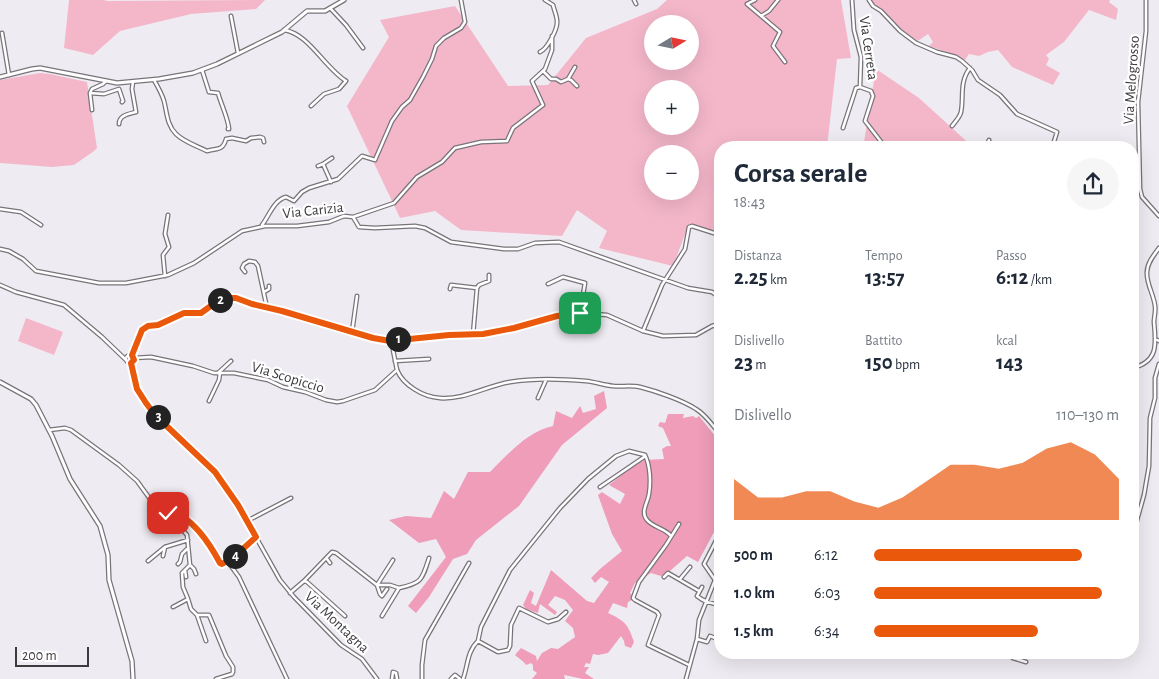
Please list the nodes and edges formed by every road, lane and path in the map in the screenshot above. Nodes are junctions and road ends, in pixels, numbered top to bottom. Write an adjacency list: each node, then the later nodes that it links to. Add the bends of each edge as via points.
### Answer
1 (344, 0): 11 (main road)
2 (461, 0): 49 (street, via 465,22 436,46 410,100 392,121 375,160 362,156 349,171)
3 (545, 0): 16 (street, via 553,5 557,20)
4 (634, 0): 10 (street)
5 (755, 0): 13 (street, via 747,4)
6 (778, 0): 13 (street)
7 (852, 0): 32 (street, Via Cerreta, via 854,30 861,57)
8 (869, 0): 22 (street, via 916,43 956,57)
9 (1146, 0): 43 (street, Via Melogrosso, via 1138,102)
10 (636, 4)
11 (330, 8): 14 (main road, via 307,11); 17 (street)
12 (231, 16): 19 (street)
13 (761, 16): 20 (street, via 780,32 772,46)
14 (284, 30): 19 (main road); 35 (street, via 297,35 346,81)
15 (2, 33): 25 (street)
16 (552, 36): 18 (street); 24 (street, via 552,50)
17 (363, 48)
18 (540, 52)
19 (238, 53): 23 (main road)
20 (785, 62)
21 (575, 67): 27 (street)
22 (970, 68): 38 (street, via 961,92 960,115); 42 (street, via 978,80 1000,95 1017,114 1057,132)
23 (202, 70): 28 (main road); 40 (street, via 209,92 218,93)
24 (544, 71): 27 (street, via 551,79 562,82); 53 (street, via 532,81 543,105 513,128 507,141 455,148 442,162 417,177 394,203)
25 (9, 75): 26 (main road); 29 (main road, via 44,68)
26 (0, 77)
27 (568, 79): 31 (street)
28 (154, 80): 30 (main road); 44 (street, via 172,129 192,144 207,151 221,148 230,138 245,141 260,137)
29 (106, 82): 30 (main road); 33 (street)
30 (133, 82): 37 (street, via 136,112 122,117)
31 (577, 86)
32 (860, 86): 39 (street, via 856,88); 41 (street, Via Cerreta, via 871,91 865,121)
33 (90, 93): 34 (street, via 104,94 119,89); 36 (street)
34 (122, 102)
35 (311, 106)
36 (92, 110)
37 (119, 124)
38 (952, 126)
39 (844, 128)
40 (228, 129)
41 (880, 141)
42 (1054, 141)
43 (1139, 141)
44 (264, 142)
45 (1139, 146): 52 (street, Via Melogrosso, via 1142,197)
46 (332, 158): 47 (street)
47 (323, 164): 48 (street); 49 (street)
48 (318, 166)
49 (331, 182): 55 (street, via 309,188 294,201 281,198)
50 (0, 209): 54 (street, via 21,212)
51 (168, 215): 61 (street, via 166,237 169,247 162,256)
52 (1159, 216)
53 (353, 217): 55 (street, Via Carizia, via 298,226); 62 (street, Via Carizia, via 360,227 415,226 452,242 504,249 559,242)
54 (41, 225)
55 (262, 227): 61 (street, Via Carizia, via 242,231 194,263)
56 (714, 233): 62 (street, via 689,227 685,249)
57 (1159, 248): 78 (street, via 1147,272 1155,306)
58 (0, 249): 61 (street, Via Carizia, via 9,251 36,271 99,283 126,283)
59 (245, 272): 68 (street, via 244,264 255,262)
60 (489, 275): 66 (street, via 489,282)
61 (165, 276)
62 (665, 279): 69 (street, Via Carizia); 74 (street)
63 (548, 284): 72 (street, via 563,277 585,283)
64 (0, 285): 81 (street, via 64,305)
65 (269, 286): 68 (street, via 269,290)
66 (477, 288): 67 (street, via 451,285); 76 (street)
67 (450, 289)
68 (264, 292): 71 (street)
69 (714, 294)
70 (357, 296): 75 (street)
71 (268, 308): 75 (street); 79 (street, via 236,298 219,300 201,313 184,313 148,326 142,330)
72 (580, 313): 74 (street, via 607,314); 76 (street)
73 (714, 326): 74 (street, via 696,335 662,336)
74 (644, 331)
75 (352, 332): 77 (street, via 381,340)
76 (474, 335): 77 (street)
77 (395, 340): 83 (street)
78 (1158, 341): 86 (street, via 1150,358)
79 (133, 357): 81 (street, via 127,356); 84 (street); 88 (street, Via Scopiccio, via 151,357)
80 (429, 359): 83 (street)
81 (126, 360): 84 (street)
82 (230, 361): 88 (street)
83 (395, 361): 87 (street)
84 (131, 363): 100 (street, Via Montagna, via 137,389 146,403 215,472)
85 (1159, 364): 99 (street, via 1150,418 1148,471)
86 (1139, 366)
87 (397, 370): 88 (street, Via Scopiccio, via 375,390 337,402 268,380); 89 (street, via 412,387 432,397 442,398 464,396 511,382)
88 (219, 373): 92 (street)
89 (546, 380): 91 (street); 93 (street, via 638,387 696,409)
90 (0, 382): 94 (main road, via 31,399)
91 (538, 398)
92 (209, 400)
93 (714, 427)
94 (49, 430): 98 (street, via 71,430 119,465 137,481 153,503); 148 (main road, via 70,479 100,526 108,554 109,580 132,661)
95 (645, 455): 96 (street); 103 (street, via 649,463 649,495 644,513 647,520); 144 (street, via 629,451 616,456 560,508 510,570 481,626)
96 (600, 487)
97 (291, 498): 100 (street)
98 (168, 513): 104 (street); 113 (street, via 176,513 202,534 220,563)
99 (1139, 513)
100 (247, 521): 102 (street, Via Montagna)
101 (678, 524): 103 (street)
102 (256, 537): 113 (street); 132 (street, Via Montagna)
103 (671, 537): 147 (street, via 639,582 634,598 659,615 648,645)
104 (188, 540): 106 (street); 107 (street)
105 (714, 545): 124 (street, via 704,564)
106 (165, 547): 108 (street); 112 (street)
107 (187, 549): 116 (street); 117 (street)
108 (163, 556)
109 (429, 558): 129 (street, via 424,574 415,584)
110 (326, 559): 114 (street); 125 (street); 127 (street, via 332,552 336,553)
111 (392, 560): 127 (street)
112 (148, 561)
113 (228, 562): 150 (street, via 239,577)
114 (330, 563)
115 (469, 563): 154 (street, via 425,640)
116 (178, 564)
117 (190, 565): 119 (street); 120 (street)
118 (690, 567): 123 (street)
119 (185, 570): 122 (street); 133 (street, via 181,578)
120 (196, 574)
121 (664, 577): 123 (street, via 668,573)
122 (186, 578)
123 (680, 579): 131 (street)
124 (714, 579)
125 (304, 581): 132 (street); 139 (street)
126 (714, 582): 134 (street)
127 (377, 585): 129 (street); 130 (street, via 382,596)
128 (702, 587): 131 (street)
129 (399, 588): 140 (street)
130 (387, 589)
131 (699, 591): 134 (street, via 697,596)
132 (290, 593): 151 (street, Via Montagna, via 341,645 362,660)
133 (188, 599): 136 (street); 138 (street)
134 (706, 602): 135 (street); 142 (street)
135 (714, 603)
136 (173, 607)
137 (566, 612): 144 (street, via 548,622 519,608 511,625 508,650 498,652)
138 (197, 615): 143 (street); 149 (street, via 209,615 233,667 232,674)
139 (345, 616)
140 (382, 616)
141 (714, 638): 142 (street, via 710,636 707,642)
142 (696, 639): 147 (street)
143 (206, 641)
144 (478, 641): 156 (street, via 469,654)
145 (1016, 659): 146 (street)
146 (1026, 662)
147 (689, 665): 157 (street)
148 (133, 679)
149 (216, 679)
150 (288, 679)
151 (377, 679)
152 (392, 679): 153 (street, via 393,671)
153 (397, 679)
154 (422, 679)
155 (451, 679): 156 (street, via 455,675)
156 (462, 679)
157 (686, 679)

